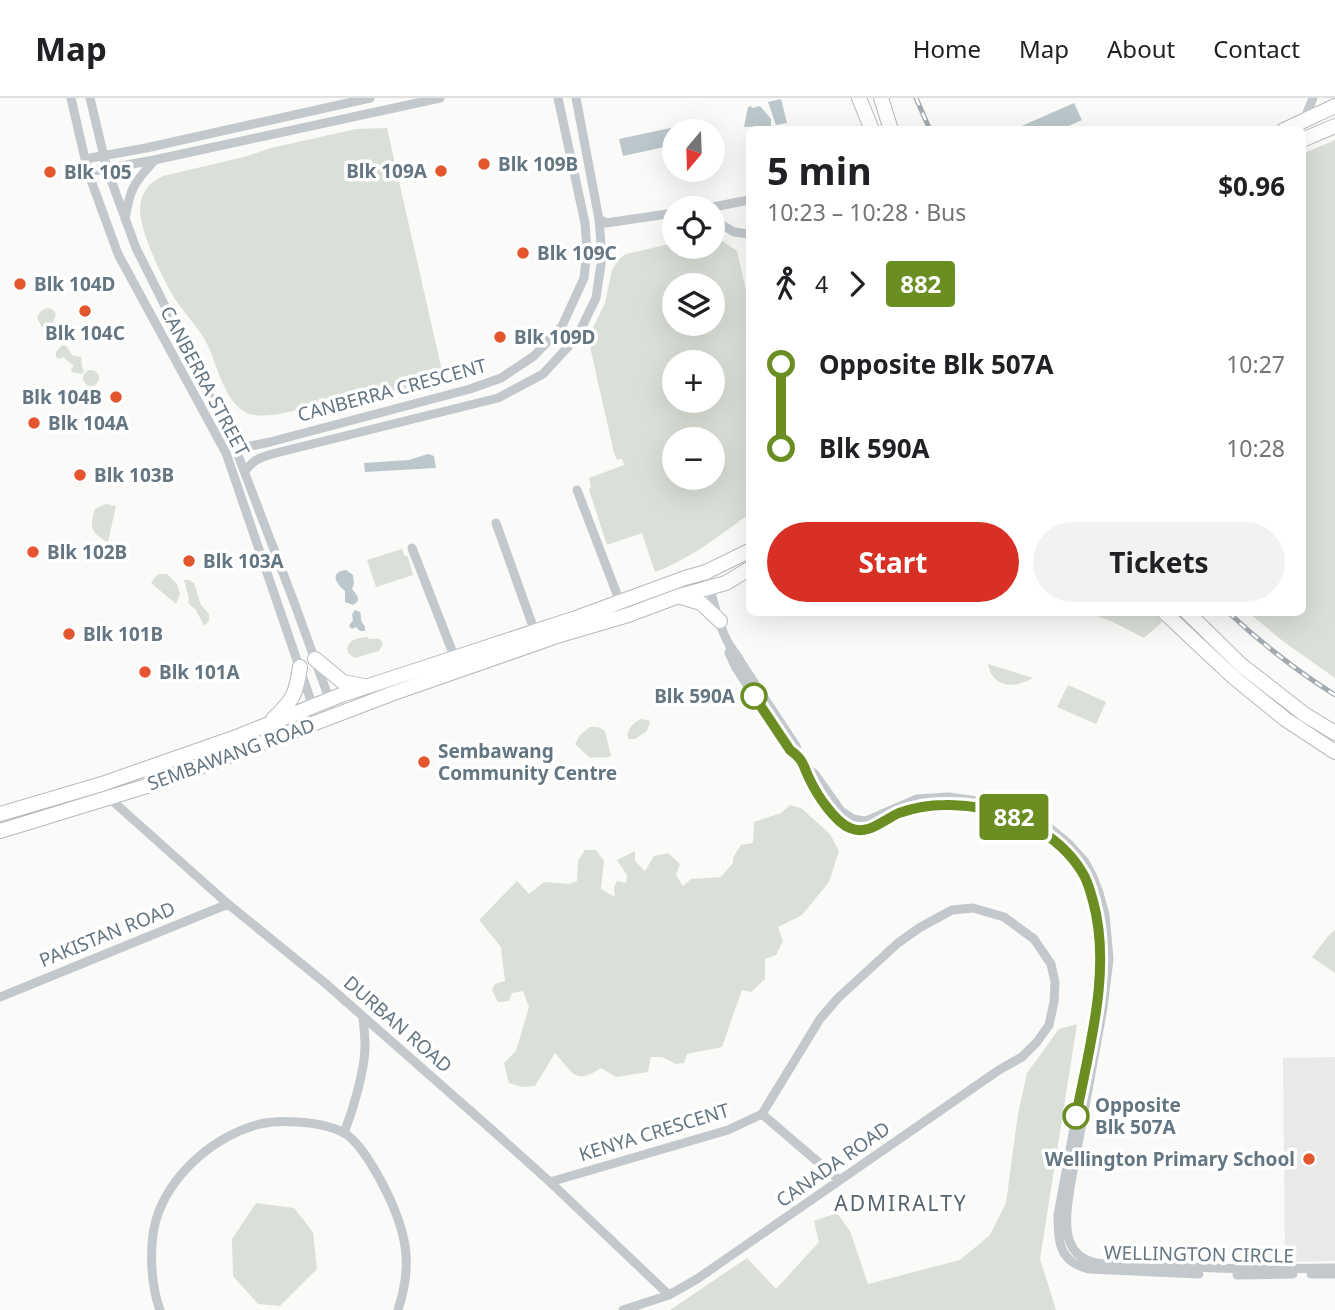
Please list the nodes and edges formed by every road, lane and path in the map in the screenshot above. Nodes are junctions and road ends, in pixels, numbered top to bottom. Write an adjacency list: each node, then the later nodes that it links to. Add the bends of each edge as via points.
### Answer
1 (71, 98): 18 (street, CANBERRA STREET)
2 (90, 98): 17 (street, CANBERRA STREET)
3 (370, 98): 17 (street)
4 (440, 98): 19 (street)
5 (859, 98): 12 (main road)
6 (881, 98): 13 (main road)
7 (1313, 98): 11 (street)
8 (557, 99): 31 (street, CANBERRA CRESCENT, via 585,223 587,252 584,278 562,326 534,356 501,378 270,442)
9 (576, 99): 25 (street, CANBERRA CRESCENT)
10 (1335, 106): 11 (main road)
11 (1304, 121): 14 (main road)
12 (870, 126)
13 (890, 126)
14 (1293, 126)
15 (1335, 126): 16 (main road)
16 (1306, 138)
17 (105, 155): 18 (street); 20 (street, CANBERRA STREET)
18 (85, 159): 21 (street, CANBERRA STREET)
19 (154, 160): 20 (street); 26 (street, via 130,192)
20 (107, 169): 21 (street); 26 (street, CANBERRA STREET)
21 (88, 172): 32 (street, CANBERRA STREET, via 118,254)
22 (746, 201): 23 (street)
23 (725, 205)
24 (662, 215): 25 (street, via 606,223)
25 (599, 219): 30 (street, CANBERRA CRESCENT)
26 (125, 221): 31 (street, CANBERRA STREET)
27 (662, 221): 30 (street, via 611,228)
28 (725, 227): 29 (street)
29 (746, 234)
30 (602, 236): 33 (street, CANBERRA CRESCENT, via 596,298 577,337 543,374 498,398 260,457)
31 (235, 446): 32 (street, CANBERRA CRESCENT); 33 (street, CANBERRA STREET)
32 (226, 453): 49 (street, CANBERRA STREET)
33 (245, 472): 47 (street, CANBERRA STREET)
34 (577, 490): 42 (street)
35 (496, 523): 46 (street)
36 (412, 548): 48 (street)
37 (746, 552): 39 (main road, SEMBAWANG ROAD)
38 (746, 571): 40 (main road, SEMBAWANG ROAD)
39 (706, 572): 40 (street); 42 (main road, SEMBAWANG ROAD)
40 (710, 587): 41 (main road, SEMBAWANG ROAD); 45 (street)
41 (679, 596): 45 (main road, via 701,603); 48 (main road, SEMBAWANG ROAD)
42 (620, 602): 46 (main road, SEMBAWANG ROAD)
43 (1168, 616): 57 (main road, via 1275,712)
44 (1191, 616): 56 (main road, via 1240,664)
45 (720, 621): 61 (street, via 731,648 806,768)
46 (536, 632): 48 (main road, SEMBAWANG ROAD)
47 (314, 659): 50 (main road, via 343,682); 51 (street, CANBERRA STREET)
48 (458, 664): 50 (main road, SEMBAWANG ROAD); 53 (main road, SEMBAWANG ROAD)
49 (300, 667): 52 (street, CANBERRA STREET); 55 (main road, via 293,698)
50 (369, 686): 51 (main road, SEMBAWANG ROAD)
51 (329, 700): 52 (main road, SEMBAWANG ROAD); 53 (street, CANBERRA STREET)
52 (313, 706): 54 (street, CANBERRA STREET); 55 (main road, SEMBAWANG ROAD)
53 (335, 715): 54 (main road, SEMBAWANG ROAD)
54 (318, 722): 59 (main road, SEMBAWANG ROAD)
55 (267, 725): 58 (main road, SEMBAWANG ROAD)
56 (1335, 733)
57 (1335, 751)
58 (102, 784): 59 (street, DURBAN ROAD); 60 (main road, SEMBAWANG ROAD)
59 (108, 799): 62 (main road, SEMBAWANG ROAD); 63 (street, DURBAN ROAD)
60 (0, 814)
61 (853, 824): 70 (street, WELLINGTON CIRCLE, via 917,799 949,797 999,804 1057,833 1093,877 1105,915 1109,959 1068,1202 1068,1239 1080,1257 1096,1264); 71 (street, WELLINGTON CIRCLE, via 866,830 915,808 948,804 982,808 1009,815 1052,838 1083,873 1098,918 1100,980 1058,1215 1065,1256 1089,1269)
62 (0, 831)
63 (228, 904): 64 (street, PAKISTAN ROAD); 65 (street, DURBAN ROAD)
64 (0, 997)
65 (363, 1018): 67 (street, via 364,1057); 69 (street, DURBAN ROAD)
66 (762, 1114): 68 (street); 68 (street, CANADA ROAD, via 820,1019 919,928 952,909 973,908 1004,917 1034,939 1051,964 1055,982 1049,1025 1037,1042); 69 (street, KENYA CRESCENT, via 728,1129)
67 (344, 1133): 73 (street, via 314,1123 261,1124 214,1144 191,1165 158,1212 151,1248); 74 (street, via 379,1176 399,1218 407,1273)
68 (839, 1180): 72 (street, CANADA ROAD)
69 (550, 1182): 72 (street, DURBAN ROAD)
70 (1335, 1268)
71 (1335, 1275)
72 (669, 1295): 75 (street, CANADA ROAD)
73 (160, 1310)
74 (398, 1310)
75 (623, 1310)

